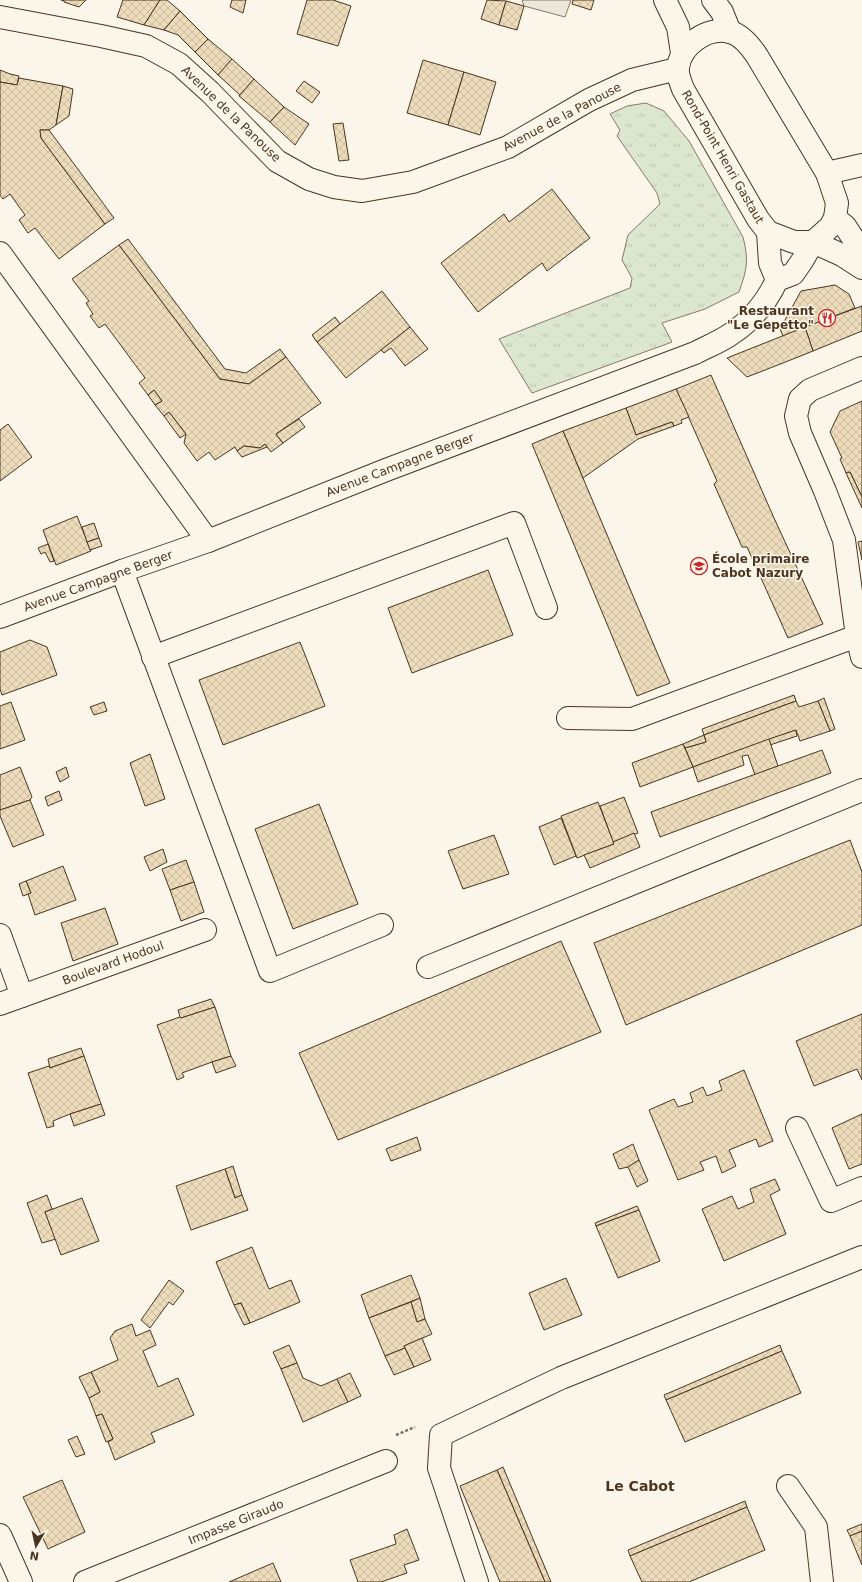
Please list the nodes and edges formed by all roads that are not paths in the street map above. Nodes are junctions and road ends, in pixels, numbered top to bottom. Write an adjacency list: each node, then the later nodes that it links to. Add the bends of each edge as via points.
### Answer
1 (665, 0): 5 (street, Rond-Point Henri Gastaut, via 678,27)
2 (713, 0): 4 (street, via 722,12)
3 (0, 17): 5 (street, Avenue de la Panouse, via 146,46 179,64 277,161 310,179 334,187 362,191 413,182 508,146 589,100)
4 (730, 32): 5 (street, via 714,32 693,41); 7 (street, via 747,43 758,56)
5 (680, 61): 9 (street, Rond-Point Henri Gastaut, via 683,89)
6 (862, 165): 7 (street)
7 (828, 173): 8 (street, via 837,203)
8 (835, 218): 10 (street, via 830,227); 11 (street, via 845,226)
9 (768, 232): 10 (street, Rond-Point Henri Gastaut, via 794,242); 14 (street, via 770,263)
10 (814, 242): 13 (street); 14 (street, via 793,274)
11 (862, 252)
12 (0, 253): 16 (street)
13 (862, 268)
14 (777, 280): 16 (street, Avenue Campagne Berger, via 762,304 746,322 730,335 694,353 386,470)
15 (862, 368): 20 (street, via 810,390 800,399 796,416 800,433 844,540)
16 (208, 542): 17 (street, Avenue Campagne Berger)
17 (122, 571): 19 (street, Avenue Campagne Berger); 21 (street)
18 (546, 608): 21 (street, via 514,523)
19 (0, 617)
20 (857, 636): 22 (street); 23 (street, via 632,719)
21 (153, 657): 25 (street, via 270,971)
22 (862, 657)
23 (568, 718)
24 (862, 790): 28 (street)
25 (382, 925)
26 (205, 930): 29 (street, Boulevard Hodoul)
27 (0, 935): 29 (street)
28 (428, 967)
29 (22, 996): 30 (street, Boulevard Hodoul)
30 (0, 1004)
31 (797, 1128): 32 (street, via 832,1201)
32 (862, 1188)
33 (862, 1257): 39 (street, via 561,1378 441,1435 439,1468)
34 (386, 1461): 38 (street, Impasse Giraudo)
35 (788, 1486): 40 (street, via 816,1527)
36 (0, 1535): 37 (street)
37 (21, 1582)
38 (85, 1582)
39 (477, 1582)
40 (822, 1582)

